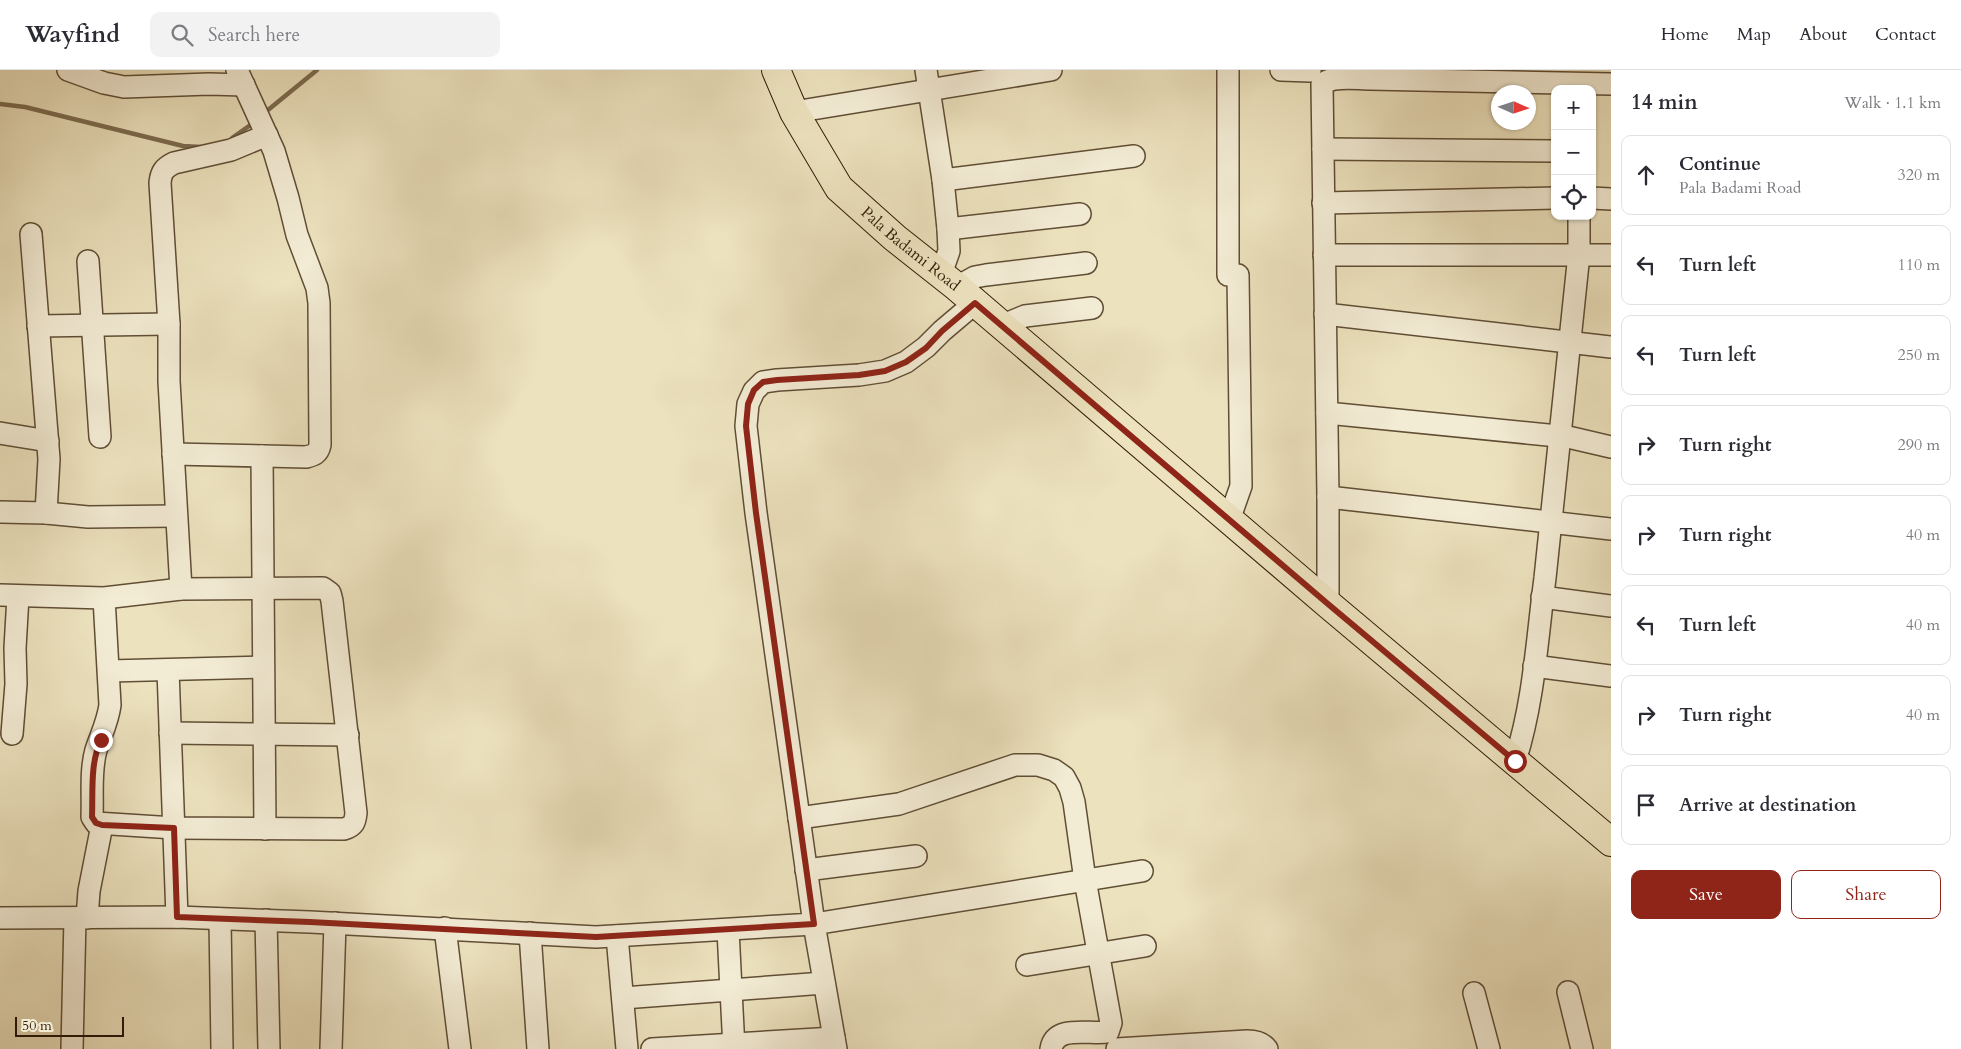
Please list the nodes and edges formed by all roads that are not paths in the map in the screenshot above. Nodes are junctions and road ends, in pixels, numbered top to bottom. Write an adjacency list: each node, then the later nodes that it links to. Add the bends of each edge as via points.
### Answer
1 (68, 70): 8 (street, via 104,84 124,87 209,84)
2 (776, 70): 13 (main road, Pala Badami Road)
3 (1051, 70): 9 (street)
4 (1228, 70): 53 (street, via 1241,486)
5 (1281, 70): 7 (street)
6 (1370, 74): 7 (street, via 1327,80); 11 (street)
7 (1314, 75): 15 (street)
8 (241, 78): 14 (street)
9 (927, 80): 13 (street); 18 (street)
10 (1611, 84): 12 (street)
11 (1562, 85)
12 (1596, 85)
13 (794, 112): 32 (main road, Pala Badami Road, via 839,188)
14 (267, 135): 36 (street, via 232,150 174,164 161,173); 48 (street, via 297,235 317,288 320,446 314,456)
15 (1323, 150): 16 (street); 22 (street)
16 (1551, 151)
17 (1134, 156): 18 (street)
18 (943, 180): 25 (street)
19 (1551, 198): 22 (street)
20 (1596, 198): 21 (street)
21 (1611, 199)
22 (1324, 202): 28 (street)
23 (1080, 214): 25 (street)
24 (1579, 220): 27 (street)
25 (948, 229): 32 (street, via 949,251)
26 (31, 234): 38 (street)
27 (1579, 254): 28 (street); 29 (street); 39 (street)
28 (1324, 255): 34 (street)
29 (1611, 255)
30 (88, 261): 35 (street)
31 (1086, 263): 32 (street, via 986,274)
32 (958, 288): 37 (main road, Pala Badami Road); 73 (street, via 942,331 906,362 885,371 859,375 763,382 754,390 748,404 746,426 756,513)
33 (1092, 308): 37 (street, via 1025,316)
34 (1325, 314): 39 (street); 41 (street)
35 (94, 324): 36 (street); 38 (street); 43 (street)
36 (169, 324): 47 (street)
37 (1003, 325): 53 (main road, Pala Badami Road)
38 (38, 326): 45 (street)
39 (1570, 341): 40 (street); 44 (street)
40 (1611, 347)
41 (1327, 414): 44 (street); 49 (street)
42 (0, 433): 45 (street)
43 (100, 437)
44 (1560, 438): 46 (street); 54 (street)
45 (48, 441): 51 (street)
46 (1611, 447)
47 (173, 454): 48 (street); 52 (street)
48 (262, 456): 56 (street)
49 (1328, 497): 54 (street); 61 (street)
50 (0, 512): 51 (street)
51 (46, 513): 52 (street, via 88,517)
52 (176, 516): 57 (street)
53 (1229, 520): 61 (main road, Pala Badami Road)
54 (1551, 523): 55 (street); 59 (street)
55 (1611, 529)
56 (262, 588): 57 (street); 64 (street); 71 (street, via 313,587 330,593)
57 (181, 589): 60 (street)
58 (9, 596): 60 (street); 70 (street, via 16,684)
59 (1542, 597): 62 (street); 63 (street)
60 (104, 598): 66 (street)
61 (1328, 604): 72 (main road, Pala Badami Road)
62 (1611, 606)
63 (1534, 666): 67 (street); 72 (street, via 1527,720)
64 (263, 667): 65 (street); 69 (street)
65 (168, 670): 66 (street); 68 (street)
66 (109, 672): 74 (street, via 108,718 94,763 92,817)
67 (1611, 676)
68 (170, 733): 69 (street); 75 (street)
69 (264, 733): 71 (street); 76 (street)
70 (12, 734)
71 (348, 735): 76 (street, via 356,813 351,827)
72 (1515, 761): 77 (main road, Pala Badami Road)
73 (798, 818): 79 (street); 81 (street, via 899,804 1015,765 1038,765 1064,777 1070,788)
74 (102, 825): 75 (street); 84 (street)
75 (174, 828): 76 (street); 82 (street)
76 (265, 829)
77 (1608, 832)
78 (916, 856): 79 (street)
79 (806, 870): 88 (street)
80 (1142, 871): 81 (street)
81 (1085, 880): 88 (street); 94 (street)
82 (177, 917): 84 (street); 85 (street)
83 (0, 918): 84 (street)
84 (81, 918): 103 (street)
85 (220, 918): 86 (street); 104 (street)
86 (266, 920): 87 (street); 105 (street)
87 (335, 923): 89 (street); 106 (street)
88 (814, 924): 90 (street); 96 (street)
89 (445, 928): 91 (street); 107 (street)
90 (728, 930): 92 (street); 97 (street)
91 (530, 933): 92 (street); 108 (street)
92 (617, 936): 100 (street)
93 (1145, 946): 94 (street)
94 (1098, 953): 95 (street); 111 (street, via 1111,1028 1108,1032 1058,1036)
95 (1027, 965)
96 (824, 983): 97 (street); 101 (street)
97 (731, 991): 100 (street); 102 (street)
98 (1568, 992): 115 (street)
99 (1474, 993): 114 (street)
100 (623, 998): 109 (street)
101 (835, 1044): 102 (street)
102 (734, 1047): 110 (street)
103 (72, 1049)
104 (222, 1049)
105 (269, 1049)
106 (331, 1049)
107 (460, 1049)
108 (538, 1049)
109 (627, 1049)
110 (652, 1049)
111 (1051, 1049)
112 (1117, 1049): 113 (street, via 1257,1041)
113 (1267, 1049)
114 (1489, 1049)
115 (1582, 1049)

